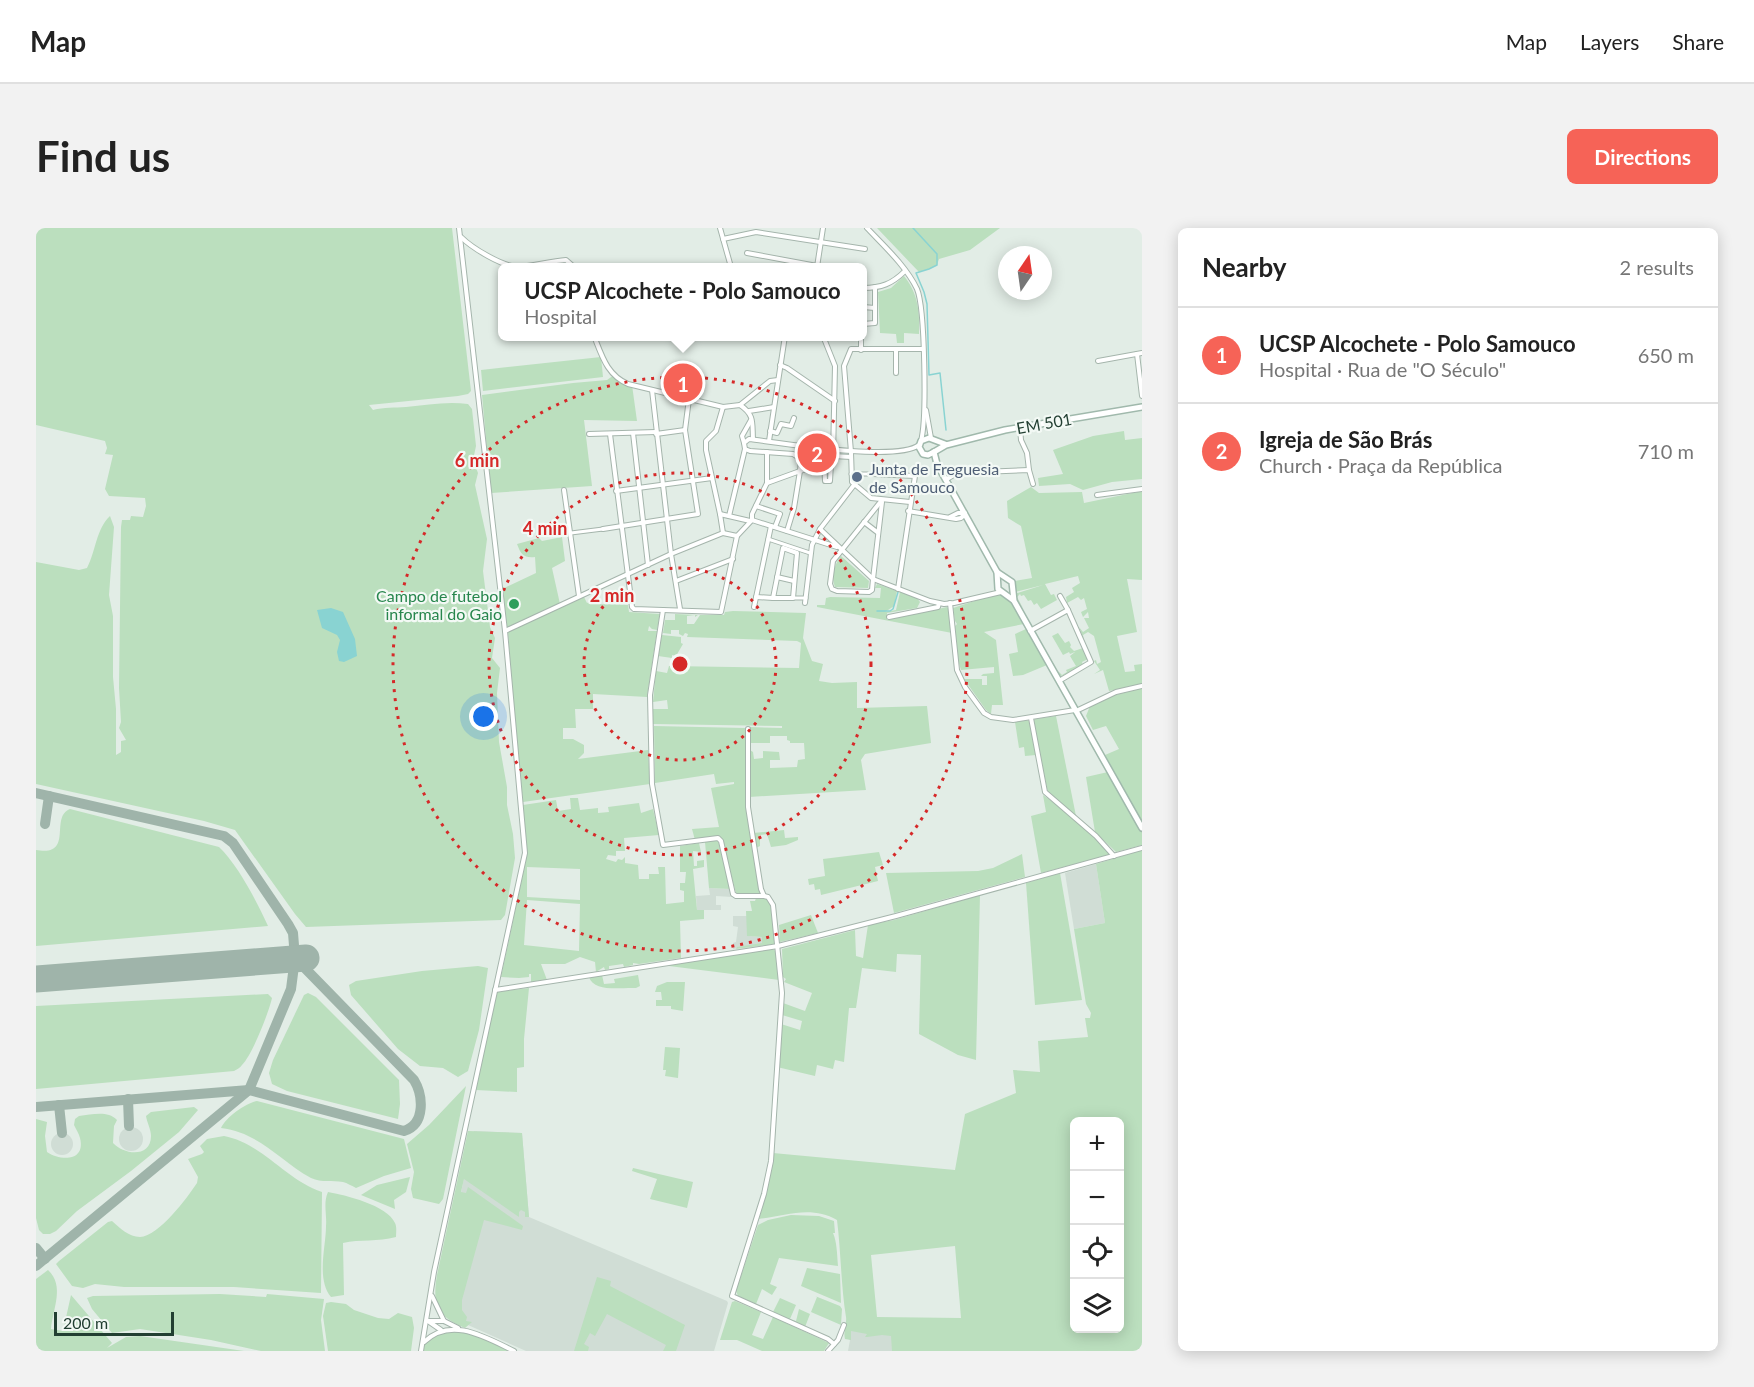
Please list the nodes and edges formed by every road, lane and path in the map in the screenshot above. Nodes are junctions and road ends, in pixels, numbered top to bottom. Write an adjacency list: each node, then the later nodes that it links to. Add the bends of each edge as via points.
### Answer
1 (459, 228): 6 (street)
2 (720, 228): 7 (street)
3 (823, 228): 8 (street)
4 (867, 228): 19 (street)
5 (756, 230): 7 (street); 8 (street)
6 (459, 236): 9 (street); 11 (street)
7 (723, 239): 16 (street)
8 (821, 242): 10 (street); 18 (street)
9 (469, 244): 11 (street); 13 (street)
10 (865, 249)
11 (461, 250): 145 (street)
12 (747, 253): 17 (street)
13 (507, 263)
14 (540, 263): 15 (street, via 566,260)
15 (569, 263)
16 (730, 263)
17 (797, 263)
18 (818, 263)
19 (905, 271): 20 (street, via 895,281); 30 (street, via 921,300)
20 (875, 287): 21 (street); 23 (street)
21 (867, 288)
22 (867, 307): 23 (street)
23 (875, 308): 24 (street, via 875,323)
24 (867, 324)
25 (596, 341): 39 (street, via 610,372 618,380)
26 (784, 341): 34 (street)
27 (825, 341): 35 (street)
28 (861, 341): 31 (street)
29 (896, 349): 30 (street); 31 (street); 37 (street)
30 (923, 349): 40 (street)
31 (861, 350): 36 (street, via 850,349)
32 (1139, 354): 33 (street); 41 (street)
33 (1098, 361)
34 (780, 365): 38 (street); 43 (street)
35 (835, 370): 36 (street); 43 (street)
36 (844, 370): 68 (street)
37 (896, 373)
38 (777, 380): 44 (street, via 770,381); 46 (street)
39 (652, 390): 42 (street); 55 (street)
40 (924, 396): 59 (street, via 928,431); 62 (street)
41 (1142, 396)
42 (689, 399): 45 (street); 52 (street)
43 (835, 401): 65 (street)
44 (740, 405): 45 (street); 48 (street)
45 (723, 407): 78 (street, via 716,431 706,441)
46 (774, 407): 48 (street); 53 (street)
47 (1142, 407): 51 (main road, EM 501 / EM 501)
48 (749, 411): 50 (street)
49 (794, 418): 53 (street, via 791,426 781,424 777,433)
50 (751, 420): 58 (street); 61 (street, via 742,436)
51 (1020, 427): 63 (main road, EM 501 / EM 501); 74 (street)
52 (685, 430): 55 (street); 80 (street)
53 (770, 431): 60 (street)
54 (633, 433): 55 (street); 57 (street); 85 (street)
55 (656, 433): 83 (street)
56 (589, 434): 57 (street)
57 (610, 434): 88 (street)
58 (753, 439): 60 (street); 61 (street)
59 (933, 440): 62 (main road); 63 (main road); 67 (main road)
60 (769, 441): 65 (street)
61 (744, 443): 64 (street)
62 (920, 443): 68 (street, via 906,450); 69 (main road, via 920,450)
63 (946, 445): 67 (main road, EM 501)
64 (745, 448): 66 (street); 96 (street)
65 (834, 449): 68 (street); 70 (street)
66 (767, 452): 71 (street, via 793,454); 81 (street)
67 (935, 452): 69 (main road, EM 501); 73 (main road)
68 (851, 454): 70 (street); 76 (street)
69 (926, 455): 73 (main road)
70 (833, 456): 72 (street)
71 (801, 459): 72 (street); 75 (street)
72 (826, 460): 72 (street, via 825,481 830,481 831,464); 75 (street)
73 (937, 464): 79 (main road)
74 (1029, 470): 79 (street, via 957,473); 82 (street)
75 (800, 471): 81 (street); 105 (street)
76 (851, 474): 77 (street); 84 (street)
77 (873, 474): 91 (street, via 915,476)
78 (712, 478): 80 (street); 95 (street)
79 (946, 479): 94 (main road)
80 (693, 481): 83 (street); 97 (street, via 698,514)
81 (767, 483): 92 (street)
82 (1033, 484)
83 (663, 485): 85 (street); 97 (street)
84 (854, 485): 90 (street, via 869,497); 104 (street)
85 (639, 489): 88 (street); 99 (street)
86 (1142, 489): 89 (street)
87 (564, 490): 108 (street)
88 (616, 491): 101 (street)
89 (1096, 495)
90 (882, 500): 91 (street); 100 (street); 107 (street)
91 (910, 502): 93 (street)
92 (756, 506): 98 (street); 102 (street, via 780,514)
93 (908, 511): 94 (street, via 958,519); 125 (street)
94 (965, 513): 117 (main road)
95 (720, 514): 96 (street); 106 (street)
96 (729, 516): 98 (street)
97 (667, 519): 99 (street); 114 (street)
98 (751, 520): 102 (street); 109 (street)
99 (643, 522): 101 (street); 116 (street)
100 (864, 522): 107 (street); 112 (street)
101 (621, 526): 103 (street); 118 (street)
102 (773, 527): 105 (street); 110 (street)
103 (603, 529): 108 (street)
104 (820, 529): 111 (street); 112 (street)
105 (787, 531): 111 (street)
106 (723, 533): 109 (street); 114 (street)
107 (878, 533): 121 (street)
108 (571, 534): 129 (street)
109 (737, 536): 115 (street)
110 (768, 539): 113 (street); 131 (street)
111 (814, 540): 112 (street); 113 (street)
112 (841, 549): 121 (street); 121 (street, via 833,561 832,589 869,592)
113 (810, 553): 135 (street)
114 (671, 554): 116 (street); 122 (street)
115 (733, 559): 122 (street); 141 (street, via 721,612)
116 (648, 565): 118 (street)
117 (997, 572): 120 (main road); 124 (main road)
118 (626, 575): 129 (street); 140 (street, via 634,609)
119 (777, 577): 123 (street); 123 (street, via 783,548 797,553); 132 (street)
120 (1006, 578): 124 (main road); 126 (main road)
121 (873, 579): 125 (street)
122 (676, 581): 141 (street)
123 (794, 581): 133 (street)
124 (997, 584): 127 (main road); 128 (street)
125 (898, 589): 134 (street)
126 (1012, 589): 127 (main road); 136 (main road)
127 (1002, 592): 128 (street); 136 (main road)
128 (986, 594): 138 (street)
129 (579, 596): 145 (street)
130 (1060, 596): 142 (street)
131 (756, 597): 132 (street); 139 (street)
132 (773, 598): 133 (street)
133 (792, 598): 135 (street)
134 (923, 598): 137 (street); 143 (street)
135 (805, 600)
136 (1014, 601): 146 (main road)
137 (939, 603): 138 (street); 143 (street, via 938,607)
138 (950, 603): 150 (street, via 957,670 981,709 1000,719)
139 (754, 607)
140 (663, 610): 141 (street); 155 (street, via 650,695 652,784 664,847 717,838 733,894)
141 (680, 610)
142 (1068, 610): 146 (street); 147 (street, via 1091,662)
143 (922, 611): 144 (street)
144 (889, 617)
145 (505, 631): 157 (street, via 525,853)
146 (1030, 631): 147 (main road)
147 (1059, 681): 149 (main road)
148 (1142, 686): 149 (street, via 1100,698)
149 (1076, 711): 150 (street); 152 (main road)
150 (1031, 718): 154 (street, via 1045,792)
151 (748, 729): 155 (street, via 748,807)
152 (1142, 828)
153 (1142, 848): 154 (street)
154 (1113, 856): 156 (street)
155 (764, 896): 156 (street, via 773,905)
156 (778, 946): 157 (street); 165 (street, via 782,993 771,1161 732,1296)
157 (495, 990): 158 (street)
158 (431, 1295): 159 (street); 160 (street)
159 (428, 1321): 160 (street); 163 (street); 164 (street)
160 (444, 1321): 162 (street)
161 (844, 1326): 165 (street)
162 (459, 1329): 163 (street); 167 (street)
163 (441, 1330): 164 (street)
164 (423, 1344): 166 (street)
165 (834, 1344): 168 (street)
166 (421, 1351)
167 (514, 1351)
168 (828, 1351)

